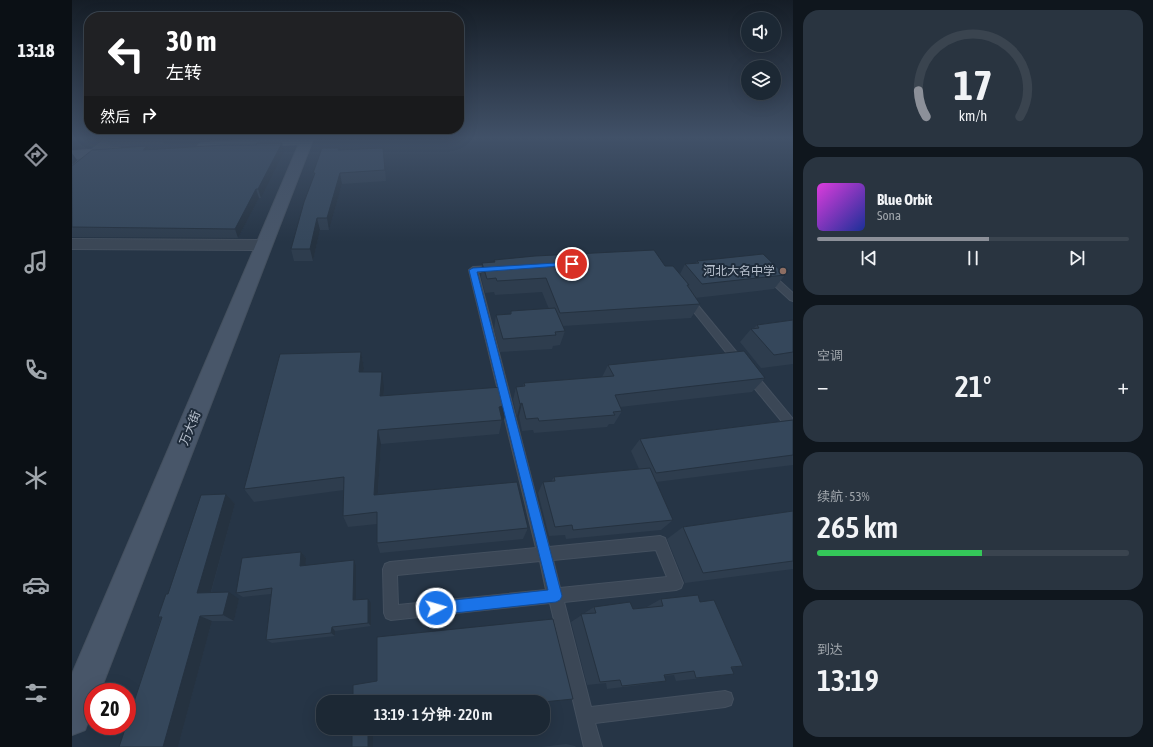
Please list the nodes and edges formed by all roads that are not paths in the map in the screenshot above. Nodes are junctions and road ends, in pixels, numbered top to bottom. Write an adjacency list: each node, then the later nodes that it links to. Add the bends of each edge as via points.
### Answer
1 (294, 172): 3 (street, 万大街)
2 (72, 244): 3 (street)
3 (264, 246): 13 (street, 万大街)
4 (503, 268): 9 (lane, via 473,270)
5 (761, 268): 7 (lane)
6 (684, 294): 8 (lane)
7 (793, 298)
8 (793, 427)
9 (546, 554): 10 (lane); 10 (lane, via 660,543 676,583); 10 (lane, via 390,569 391,613)
10 (556, 596): 12 (lane)
11 (725, 699): 12 (lane)
12 (586, 716): 14 (lane)
13 (72, 717)
14 (593, 747)

